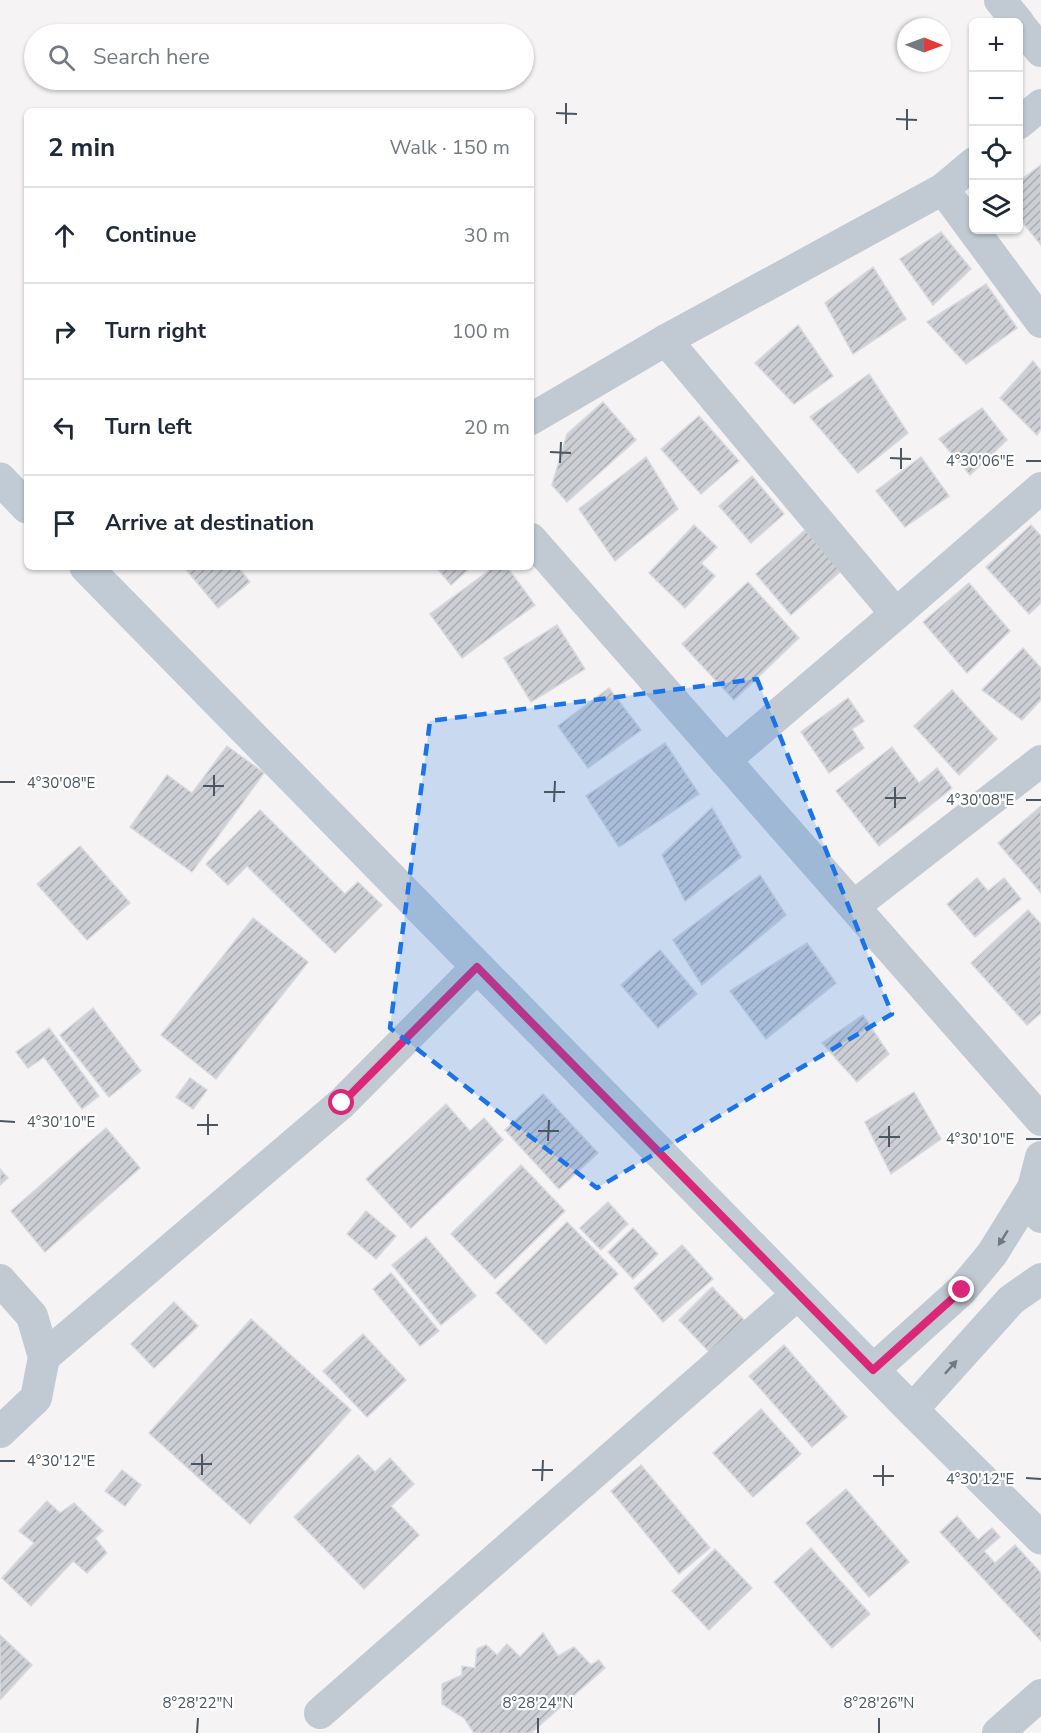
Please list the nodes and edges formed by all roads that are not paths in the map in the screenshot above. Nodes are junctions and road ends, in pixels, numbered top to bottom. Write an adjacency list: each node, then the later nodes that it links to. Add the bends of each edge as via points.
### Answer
1 (1000, 0): 2 (street)
2 (1014, 18)
3 (1023, 29): 4 (street)
4 (1041, 51)
5 (1041, 105): 6 (street)
6 (1023, 120)
7 (969, 167): 8 (street)
8 (943, 189): 9 (street); 10 (street)
9 (1041, 322)
10 (666, 340): 11 (street); 17 (street)
11 (534, 417)
12 (0, 479): 14 (street)
13 (1041, 488): 17 (street)
14 (24, 504)
15 (534, 542): 18 (street)
16 (89, 570): 21 (street)
17 (897, 614): 18 (street)
18 (725, 760): 20 (street)
19 (1041, 761): 20 (street)
20 (854, 906): 22 (street)
21 (477, 967): 28 (street); 29 (street, via 342,1103)
22 (1041, 1120)
23 (1041, 1157): 24 (street)
24 (1033, 1188): 25 (street); 30 (street, one-way to 30, via 992,1254 962,1290)
25 (1041, 1217)
26 (1041, 1279): 31 (street, one-way to 26, via 1011,1300)
27 (0, 1280): 29 (street, via 32,1316)
28 (798, 1294): 30 (street); 35 (street)
29 (45, 1357): 32 (street, via 36,1398)
30 (873, 1370): 31 (street)
31 (912, 1410): 33 (street)
32 (0, 1432)
33 (1041, 1538)
34 (1041, 1695): 36 (street)
35 (320, 1713)
36 (998, 1733)

